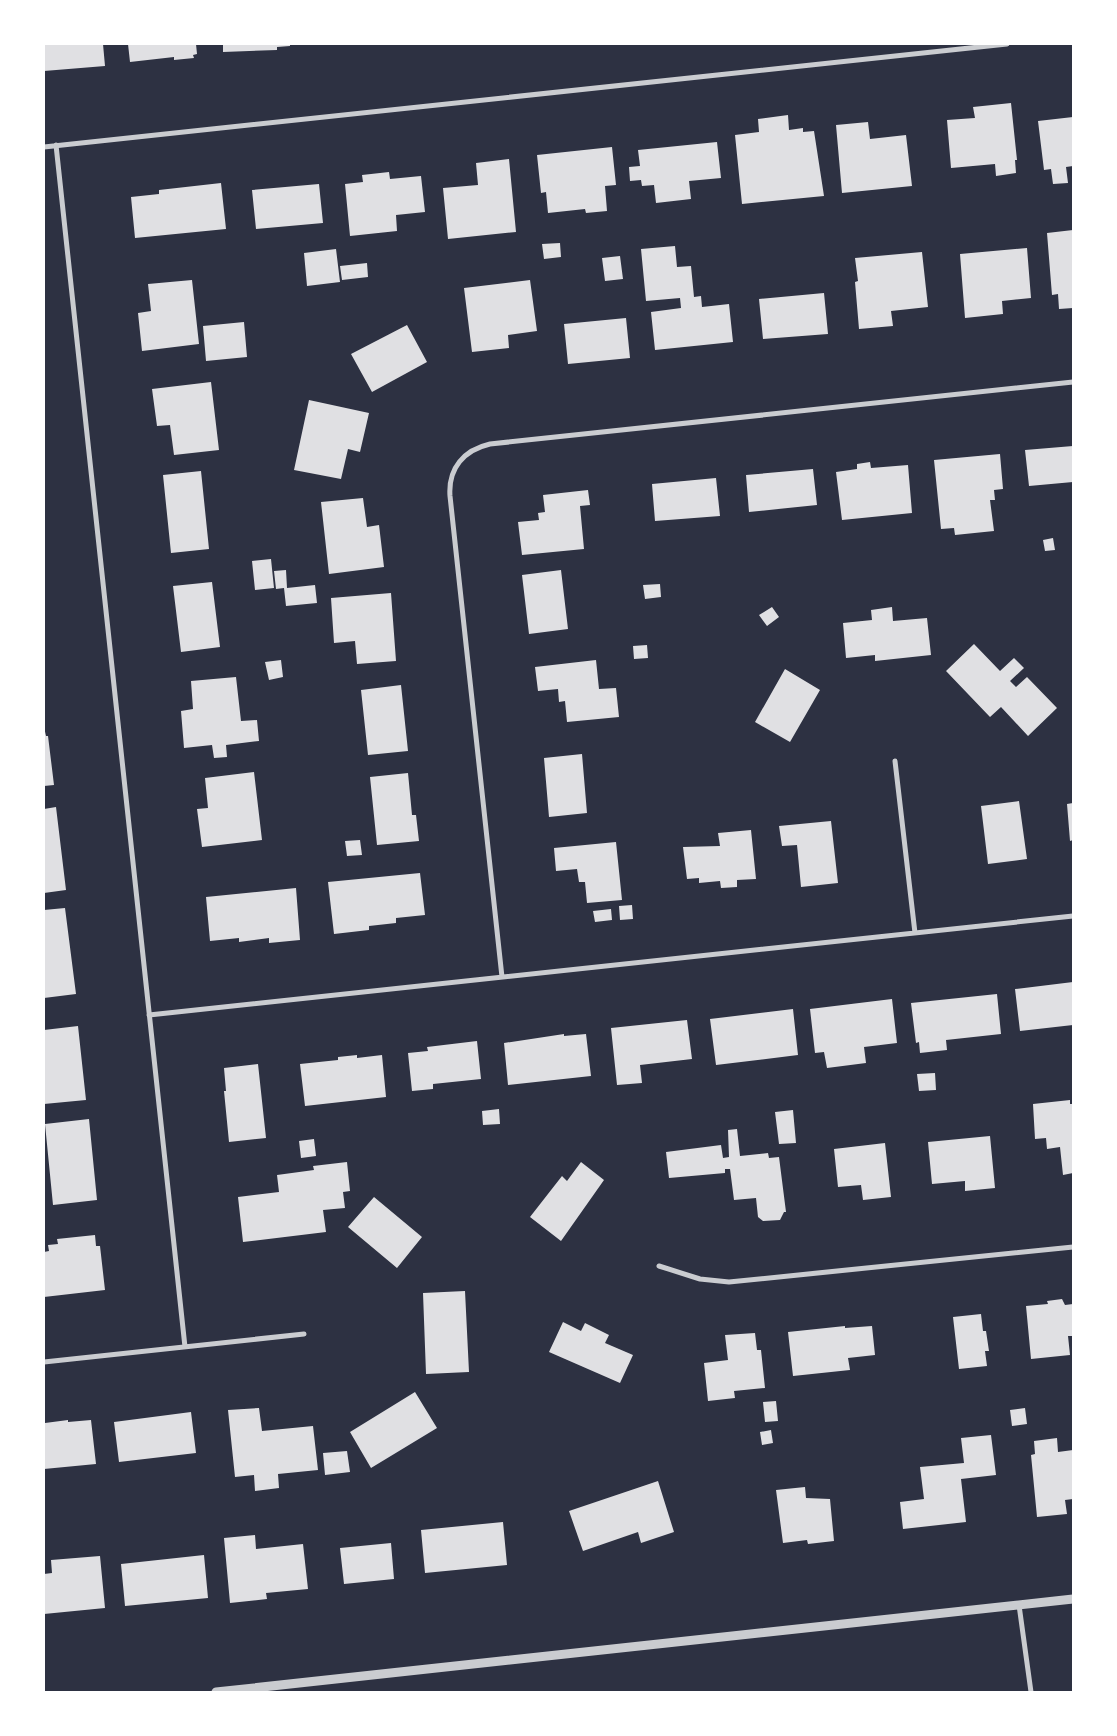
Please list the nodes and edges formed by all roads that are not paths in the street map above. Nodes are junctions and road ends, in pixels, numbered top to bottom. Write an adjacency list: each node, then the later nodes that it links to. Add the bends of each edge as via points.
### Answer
1 (1008, 44): 2 (street)
2 (56, 145): 3 (street); 9 (street)
3 (44, 146)
4 (1073, 382): 8 (street, via 490,444 474,448 459,461 451,477 450,496)
5 (895, 761): 7 (street)
6 (1073, 916): 7 (street)
7 (915, 933): 8 (street)
8 (502, 977): 9 (street)
9 (149, 1015): 13 (street)
10 (1073, 1247): 11 (street, via 729,1282 700,1279)
11 (660, 1266)
12 (304, 1334): 13 (street)
13 (185, 1347): 14 (street)
14 (44, 1362)
15 (1073, 1599): 16 (street)
16 (1020, 1605): 17 (street); 18 (street)
17 (216, 1692)
18 (1031, 1692)

